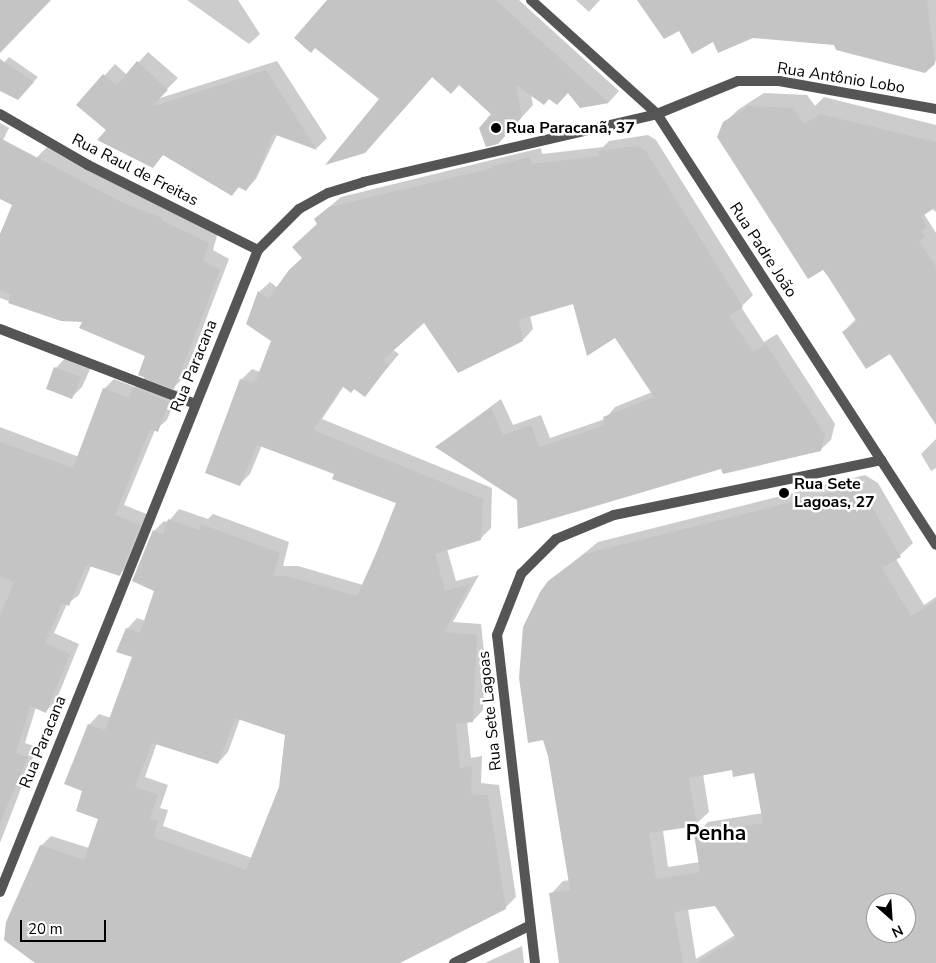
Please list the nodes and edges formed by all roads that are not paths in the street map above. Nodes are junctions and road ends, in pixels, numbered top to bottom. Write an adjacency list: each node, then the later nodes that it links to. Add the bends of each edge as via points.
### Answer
1 (531, 0): 4 (street, Rua Padre João)
2 (936, 109): 4 (street, Rua Antônio Lobo, via 779,81 738,81)
3 (0, 114): 5 (street, Rua Raul de Freitas, via 88,165)
4 (657, 114): 5 (street, Rua Paracana, via 363,182 328,193 298,209); 8 (street, Rua Padre João)
5 (258, 250): 7 (street, Rua Paracana)
6 (0, 329): 7 (street)
7 (194, 404): 10 (street, Rua Paracana)
8 (881, 460): 9 (street, Rua Padre João); 11 (street, Rua Sete Lagoas, via 614,515 556,539 522,574 496,635)
9 (936, 545)
10 (0, 892)
11 (529, 926): 12 (street); 13 (street, Rua Sete Lagoas)
12 (454, 963)
13 (535, 963)

